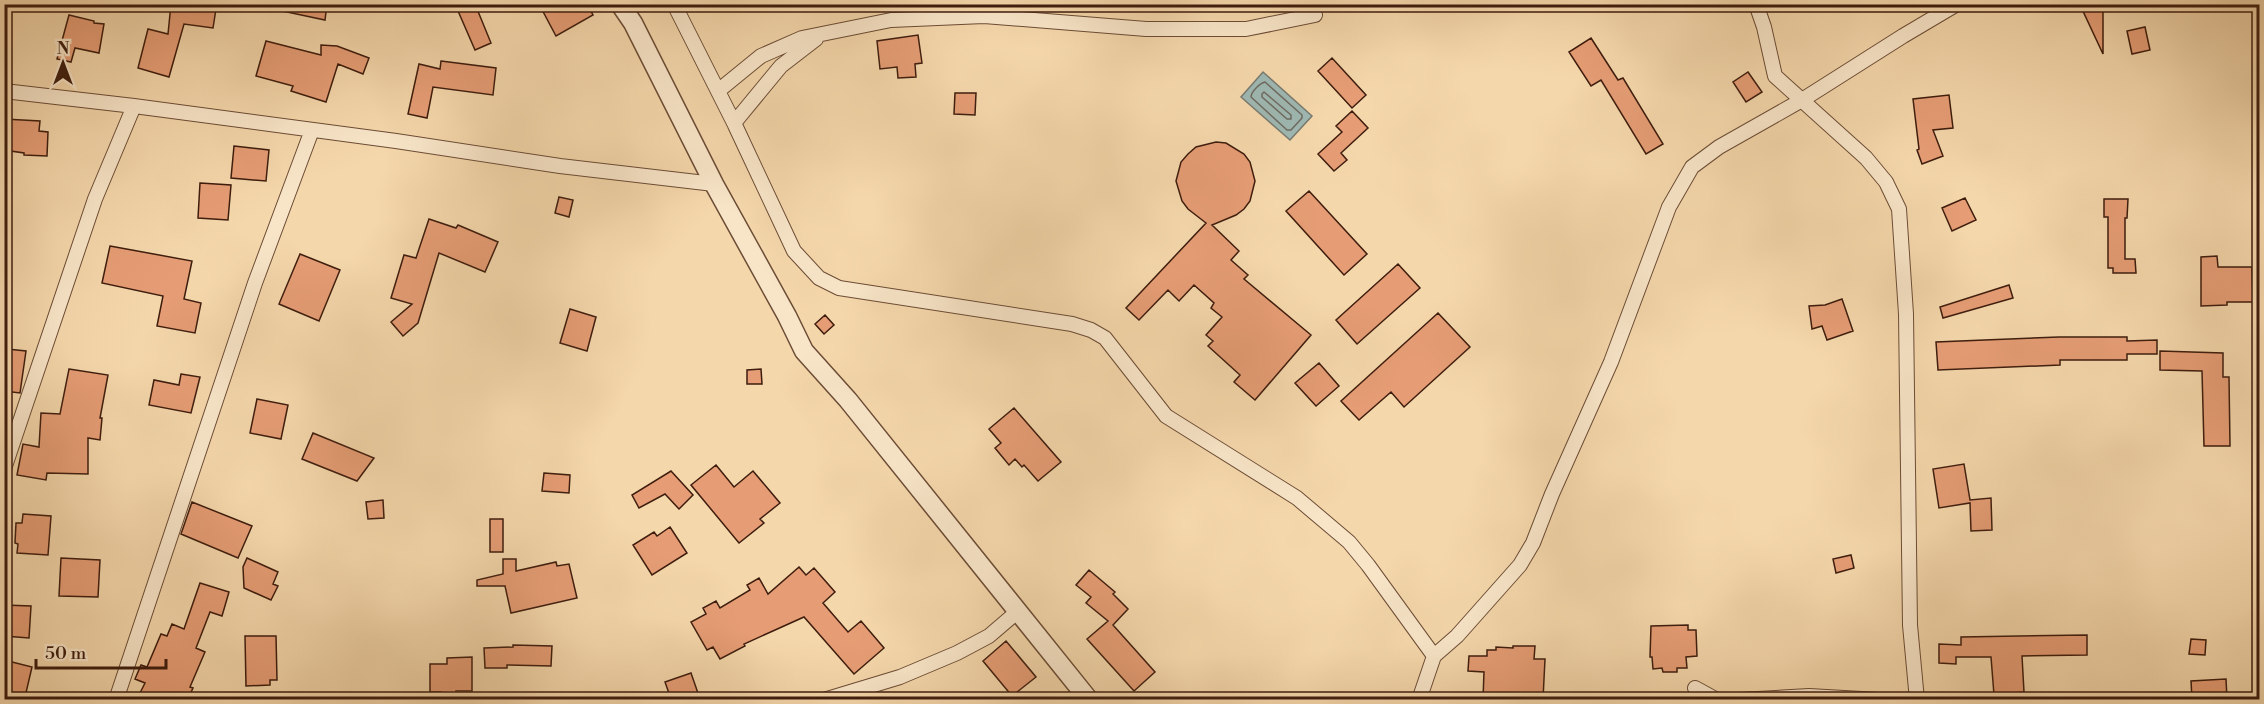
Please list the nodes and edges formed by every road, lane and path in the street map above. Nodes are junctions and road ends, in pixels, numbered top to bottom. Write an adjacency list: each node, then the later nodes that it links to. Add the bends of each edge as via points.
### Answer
1 (620, 4): 13 (street)
2 (674, 4): 8 (street)
3 (1756, 4): 9 (street, via 1775,76)
4 (1957, 4): 9 (street)
5 (1315, 15): 6 (street, via 1246,28 1146,28 984,16 891,20)
6 (825, 32): 8 (street, via 761,56); 11 (street, via 781,66)
7 (4, 91): 10 (street)
8 (718, 92): 11 (street)
9 (1802, 100): 16 (street, via 1719,147 1692,167 1669,207 1611,362 1533,543 1520,565); 25 (street, via 1866,159 1886,182 1899,209 1906,314 1910,625)
10 (134, 106): 12 (street); 14 (street, via 95,199)
11 (734, 123): 16 (street, via 794,251 819,278 839,288 1072,324 1106,338 1167,416 1297,498 1349,542)
12 (312, 130): 13 (street); 18 (street, via 255,283)
13 (714, 184): 15 (street, via 804,351 848,400)
14 (4, 469)
15 (1017, 612): 19 (street, via 989,636 957,653 900,677); 20 (street)
16 (1434, 656): 21 (street)
17 (1695, 688): 22 (street)
18 (116, 699)
19 (824, 699)
20 (1089, 699)
21 (1419, 699)
22 (1717, 699)
23 (1740, 699): 24 (street)
24 (1879, 699)
25 (1917, 699)

